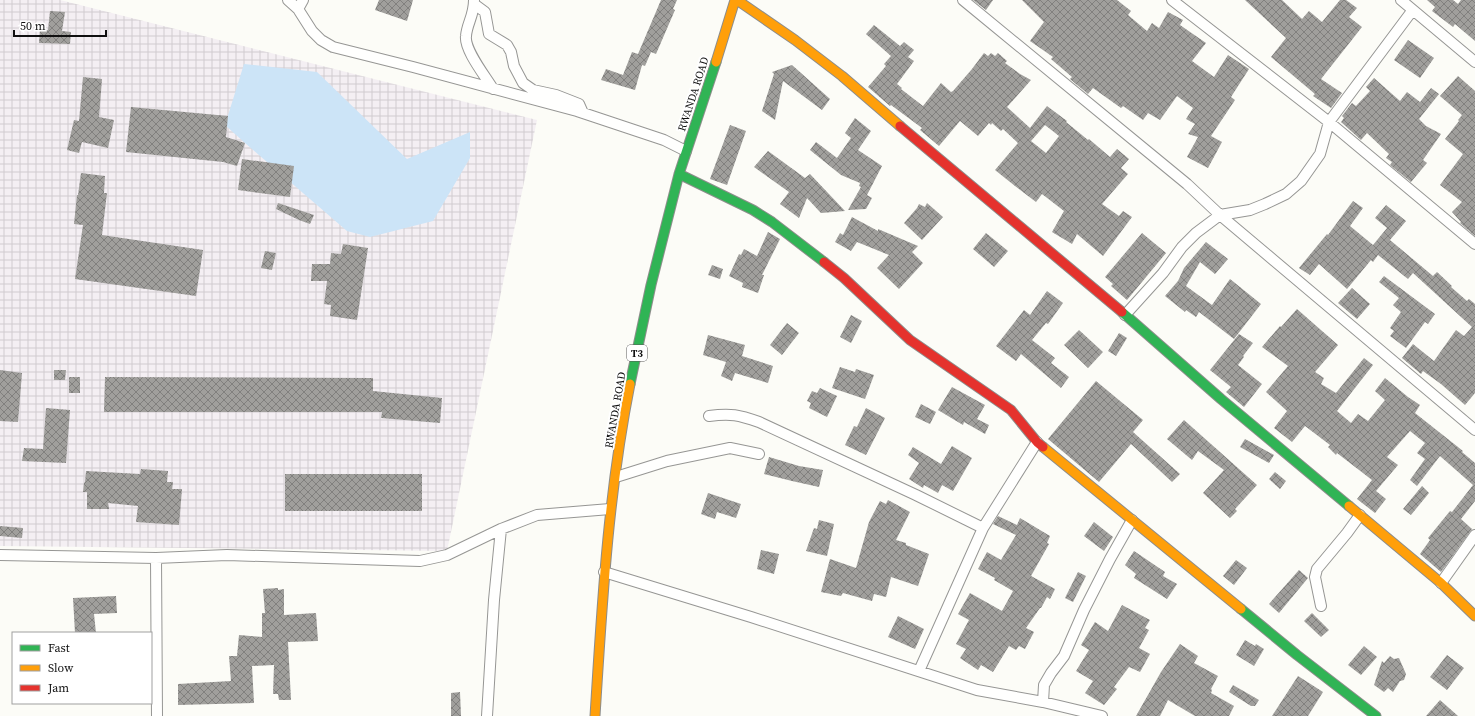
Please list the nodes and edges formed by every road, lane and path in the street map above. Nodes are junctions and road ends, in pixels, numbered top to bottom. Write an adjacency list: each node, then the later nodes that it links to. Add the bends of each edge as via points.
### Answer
1 (288, 0): 7 (street)
2 (736, 0): 13 (main road, RWANDA ROAD / T3); 17 (main road, via 842,76)
3 (963, 0): 15 (street, via 1187,184)
4 (1172, 0): 12 (street)
5 (1400, 0): 8 (street)
6 (474, 2): 10 (street, via 466,39); 11 (street, via 485,12 489,34 509,48 514,66 523,83 532,90 556,95 579,104)
7 (301, 5): 10 (street, via 312,31 333,47)
8 (1412, 11): 9 (street); 12 (street)
9 (1475, 62)
10 (493, 89): 11 (street)
11 (583, 113): 13 (street, via 664,140)
12 (1329, 122): 15 (street, via 1320,154 1301,181 1286,194 1258,207); 16 (street)
13 (686, 151): 14 (main road, RWANDA ROAD / T3)
14 (679, 174): 20 (main road, via 753,210 811,251 910,340 1011,410); 22 (main road, RWANDA ROAD / T3, via 651,285 624,415)
15 (1220, 215): 17 (street, via 1182,247 1163,273); 19 (street)
16 (1475, 244)
17 (1125, 315): 24 (main road)
18 (709, 416): 26 (street, via 737,415 760,422)
19 (1475, 430)
20 (1037, 442): 25 (main road); 26 (street)
21 (758, 454): 22 (street, via 730,448 667,461)
22 (616, 477): 23 (main road, RWANDA ROAD / T3)
23 (610, 509): 27 (street, via 537,515); 31 (main road, RWANDA ROAD / T3)
24 (1360, 515): 32 (main road); 33 (street, via 1317,569 1315,577)
25 (1132, 520): 36 (street, via 1087,603 1064,656 1050,673 1044,686); 41 (main road)
26 (983, 528): 35 (street)
27 (500, 529): 30 (street, via 447,555 420,561 227,555); 38 (street)
28 (1475, 535): 32 (street)
29 (0, 554): 30 (street)
30 (156, 558): 37 (street)
31 (604, 572): 35 (street); 39 (main road, RWANDA ROAD / T3)
32 (1441, 583): 34 (main road)
33 (1322, 606)
34 (1475, 616)
35 (919, 671): 36 (street, via 977,690)
36 (1043, 702): 40 (street)
37 (157, 716)
38 (486, 716)
39 (595, 716)
40 (1102, 716)
41 (1376, 716)

